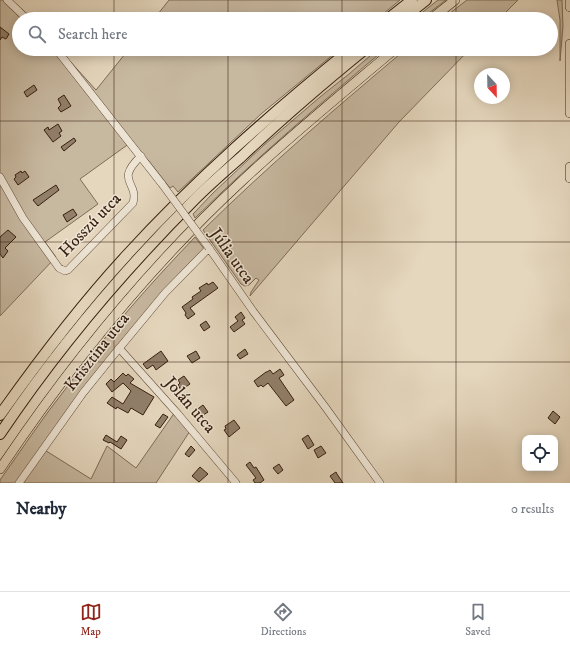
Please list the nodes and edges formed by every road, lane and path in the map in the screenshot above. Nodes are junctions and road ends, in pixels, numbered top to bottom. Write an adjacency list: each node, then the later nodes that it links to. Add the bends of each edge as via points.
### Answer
1 (7, 0): 7 (street)
2 (412, 0): 8 (highway)
3 (426, 0): 9 (highway)
4 (455, 0): 10 (main road)
5 (570, 0): 6 (main road)
6 (570, 7)
7 (20, 12)
8 (397, 12)
9 (411, 12)
10 (440, 12)
11 (570, 44): 16 (main road)
12 (61, 56): 17 (street, Júlia utca)
13 (342, 56): 23 (highway, via 246,137 190,189 135,246 36,364)
14 (357, 56): 24 (highway, via 274,126 159,236 74,333)
15 (387, 56): 25 (main road, via 242,181 169,254 89,346)
16 (570, 113)
17 (141, 156): 19 (street, Hosszú utca, via 132,165 128,174 134,195 133,203 66,271 59,268 23,218); 21 (street, Júlia utca, bridge)
18 (570, 167): 20 (main road)
19 (0, 177)
20 (570, 178)
21 (209, 248): 22 (street, Krisztina utca, via 173,284); 28 (street, Júlia utca, via 253,312)
22 (119, 348): 26 (street, Krisztina utca); 27 (street, Jolán utca)
23 (0, 415)
24 (0, 434)
25 (0, 469)
26 (19, 483)
27 (236, 483)
28 (380, 483)

